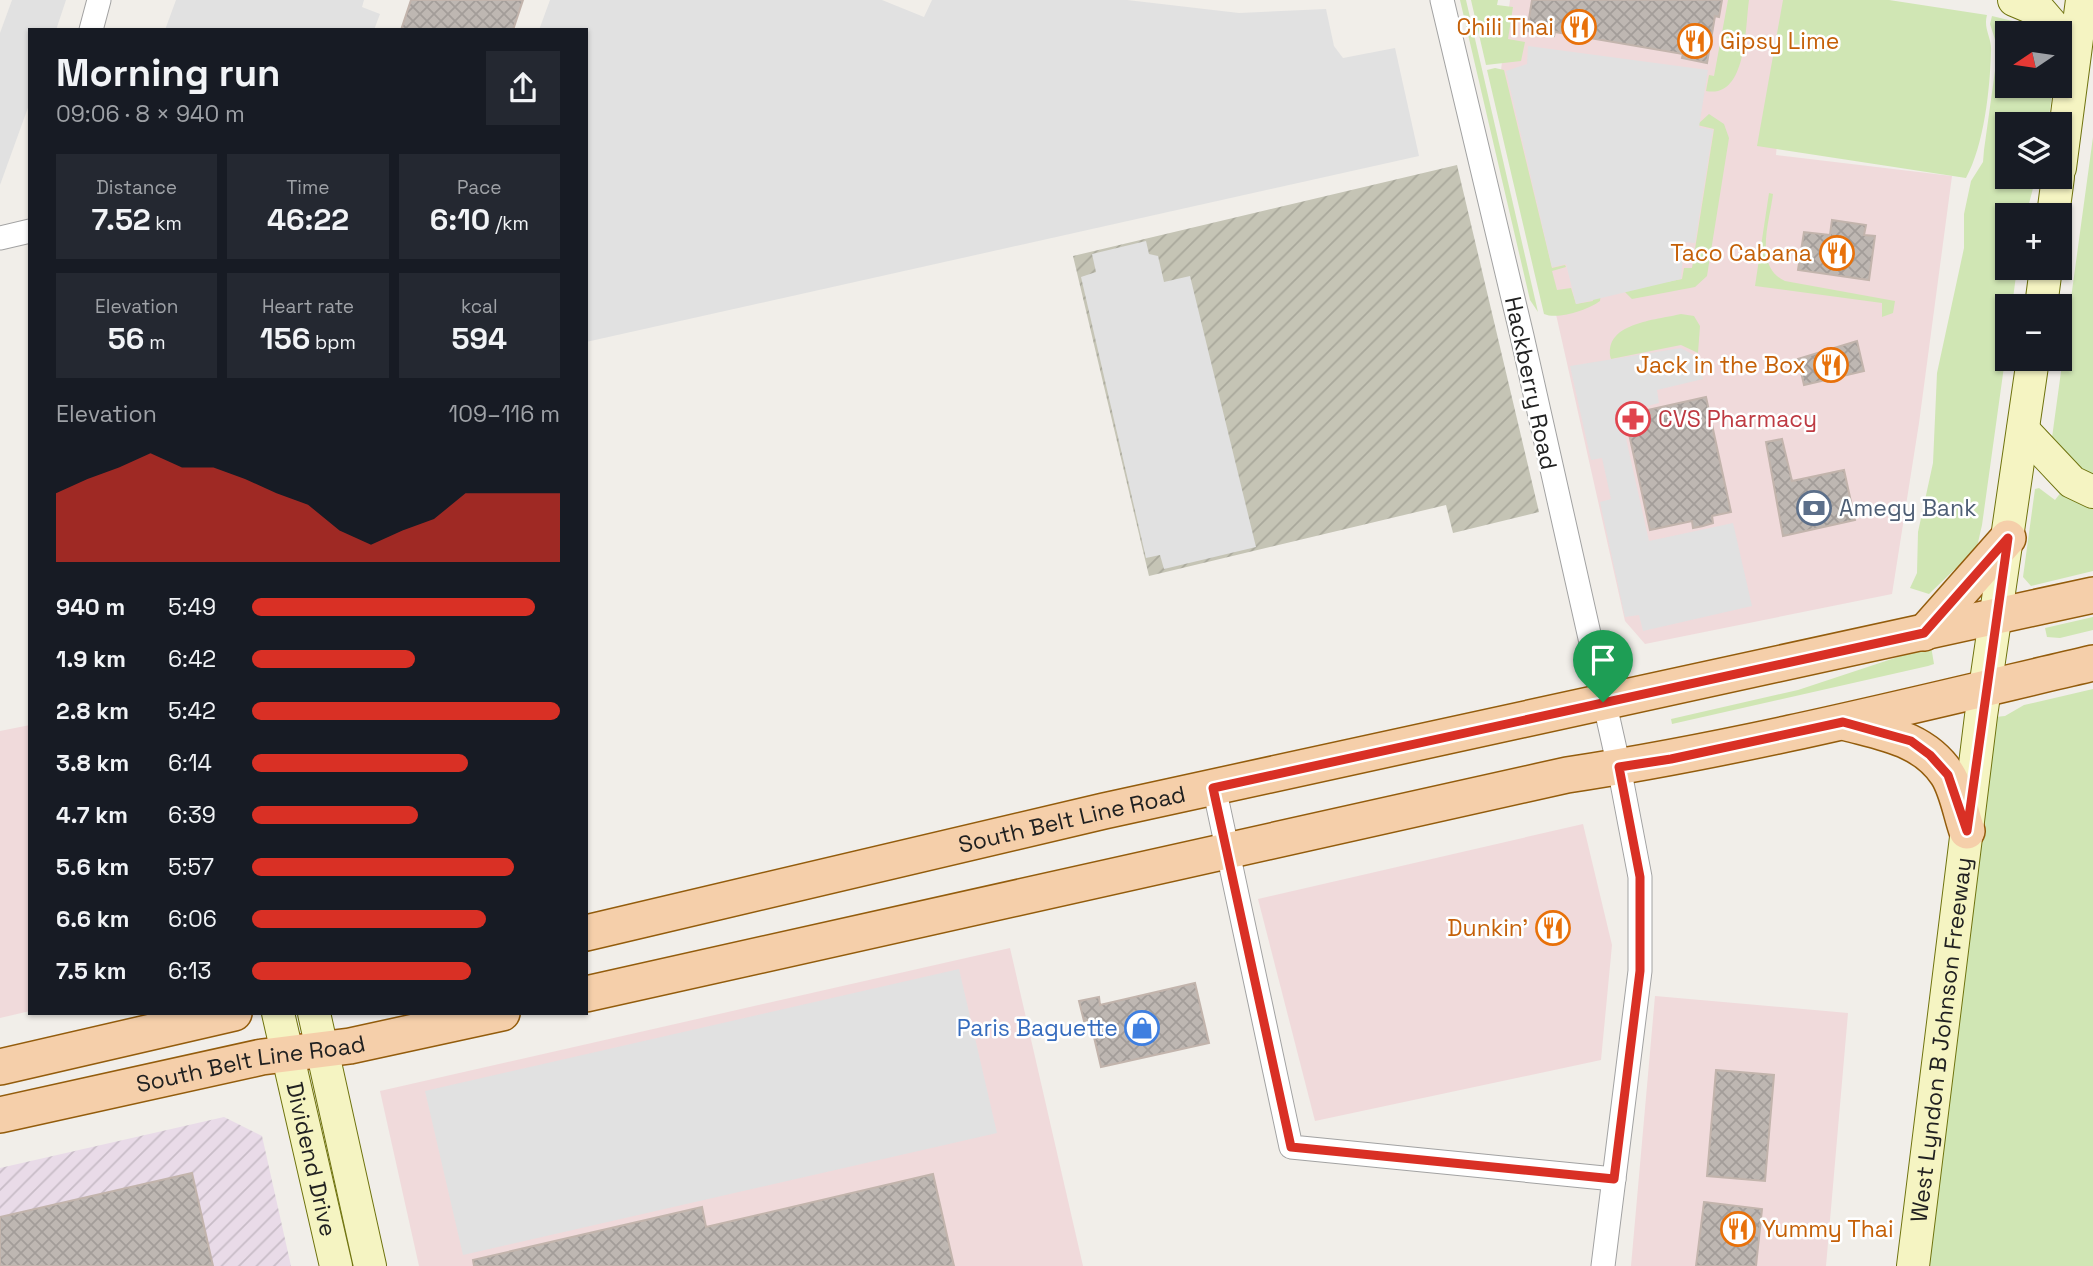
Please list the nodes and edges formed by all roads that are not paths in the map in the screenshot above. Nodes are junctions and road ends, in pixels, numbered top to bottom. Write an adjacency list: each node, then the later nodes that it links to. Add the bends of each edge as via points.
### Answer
1 (99, 0): 6 (street)
2 (1442, 0): 21 (street, Hackberry Road)
3 (2014, 0): 5 (main road, via 2040,11)
4 (2082, 0): 8 (main road)
5 (2048, 21)
6 (92, 28)
7 (2072, 61): 8 (main road)
8 (2074, 65): 9 (main road)
9 (2068, 112)
10 (28, 231): 11 (street)
11 (0, 238)
12 (2031, 371): 13 (main road, West Lyndon B Johnson Freeway)
13 (2023, 430): 14 (main road, via 2072,482); 15 (main road, West Lyndon B Johnson Freeway)
14 (2093, 492)
15 (2008, 538): 17 (main road, West Lyndon B Johnson Freeway); 18 (main road)
16 (2093, 596): 17 (main road, South Belt Line Road)
17 (1998, 616): 18 (main road, South Belt Line Road); 20 (main road, West Lyndon B Johnson Freeway)
18 (1924, 633): 21 (main road, South Belt Line Road)
19 (2093, 663): 20 (main road)
20 (1985, 688): 22 (main road); 25 (main road, West Lyndon B Johnson Freeway)
21 (1603, 702): 23 (street, Hackberry Road); 24 (main road, South Belt Line Road)
22 (1843, 722): 23 (main road); 25 (main road, via 1911,741 1930,755 1948,775)
23 (1619, 767): 26 (main road); 37 (street, Hackberry Road, via 1640,877 1640,971)
24 (1213, 788): 26 (street); 27 (main road, South Belt Line Road)
25 (1967, 831): 41 (main road, West Lyndon B Johnson Freeway)
26 (1227, 851): 28 (main road); 37 (street, via 1291,1147)
27 (588, 933)
28 (588, 994)
29 (225, 1015): 35 (main road, South Belt Line Road)
30 (278, 1015): 34 (main road, Dividend Drive)
31 (314, 1015): 33 (main road, Dividend Drive)
32 (492, 1015): 33 (main road, South Belt Line Road)
33 (322, 1050): 34 (main road, South Belt Line Road); 39 (main road, Dividend Drive)
34 (287, 1054): 36 (main road, South Belt Line Road); 38 (main road, Dividend Drive)
35 (0, 1067)
36 (0, 1115)
37 (1614, 1179): 40 (street, Hackberry Road)
38 (335, 1266)
39 (370, 1266)
40 (1603, 1266)
41 (1913, 1266)

